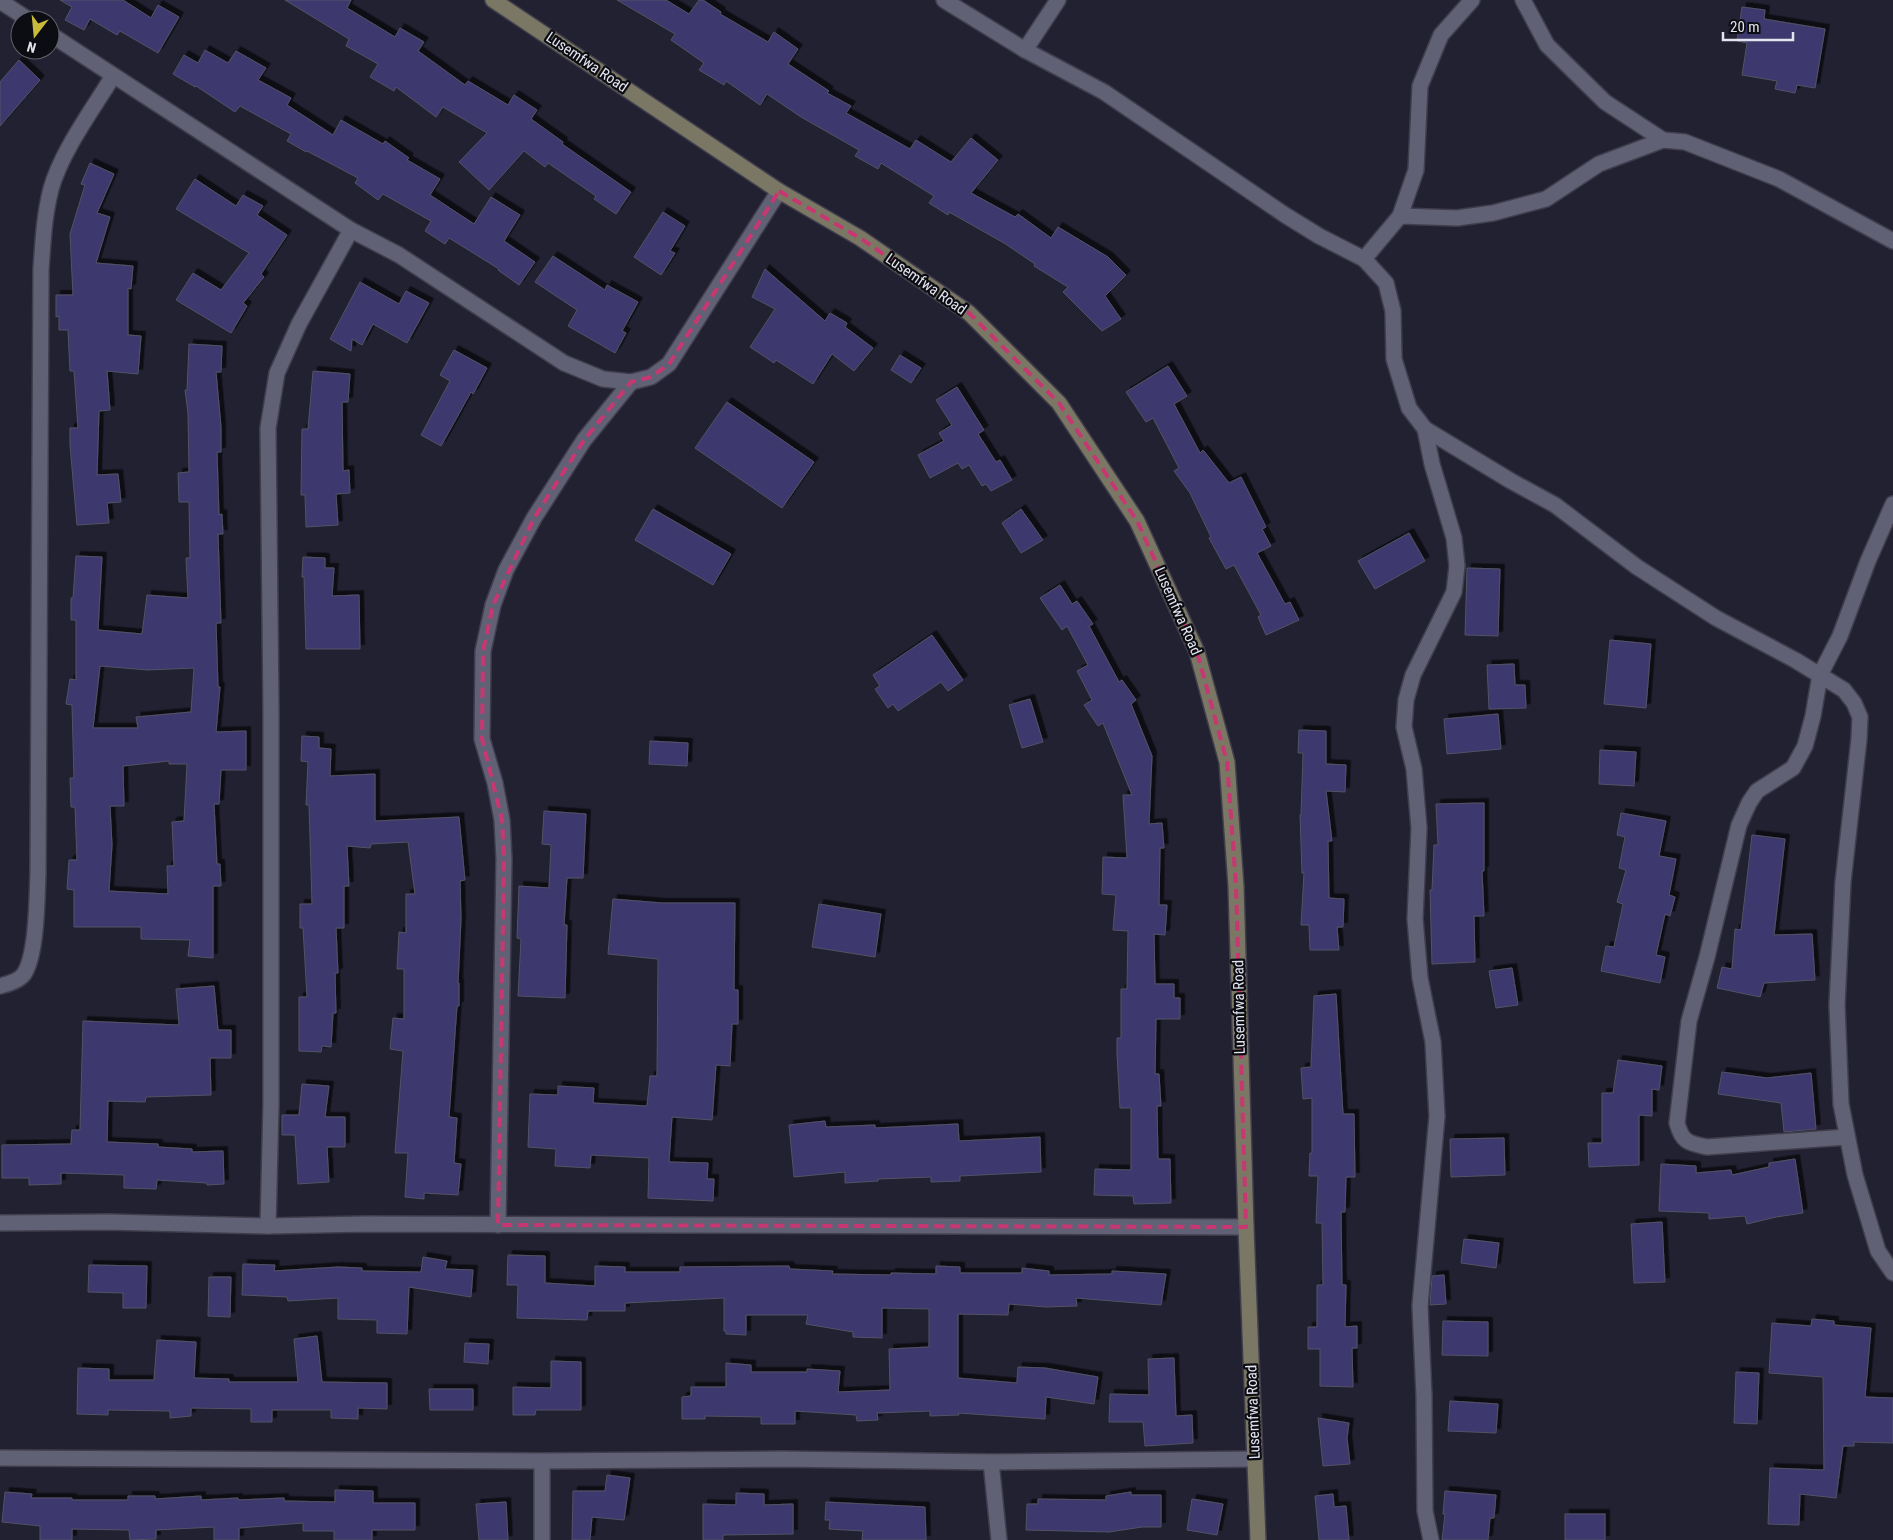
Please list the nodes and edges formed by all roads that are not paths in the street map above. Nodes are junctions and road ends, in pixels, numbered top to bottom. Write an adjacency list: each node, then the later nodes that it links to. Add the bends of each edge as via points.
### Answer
1 (493, 0): 12 (street, Lusemfwa Road)
2 (944, 0): 9 (street)
3 (1058, 0): 9 (street)
4 (1472, 0): 13 (street, via 1441,35 1420,86 1416,170)
5 (1523, 0): 11 (street, via 1547,45 1604,102)
6 (0, 1): 7 (street)
7 (13, 10)
8 (60, 41): 10 (street)
9 (1025, 50): 16 (street, via 1104,92 1286,215)
10 (113, 76): 14 (street); 21 (street, via 63,159 51,188 44,222 35,929 23,976)
11 (1663, 140): 13 (street, via 1599,164 1546,200 1457,218); 15 (street, via 1685,142 1779,179)
12 (779, 191): 17 (street, via 669,364 651,377); 26 (street, Lusemfwa Road, via 860,238 969,313 1059,403 1137,521 1197,652 1227,762 1236,886)
13 (1400, 216): 16 (street)
14 (351, 230): 17 (street, via 399,255 564,363 603,378); 25 (street, via 277,373 268,428 271,709)
15 (1892, 239)
16 (1364, 259): 18 (street, via 1386,283 1393,312 1394,359 1409,408)
17 (631, 382): 24 (street, via 584,440 534,518 506,570 493,605 483,651 482,738 502,820 504,859)
18 (1424, 429): 20 (street, via 1554,504 1638,567 1716,618); 35 (street, via 1454,538 1457,566 1454,592 1413,676 1406,700 1404,727 1414,769 1419,828 1415,919 1420,978 1432,1042 1437,1116 1420,1306 1426,1511)
19 (1893, 504): 20 (street, via 1840,636)
20 (1820, 675): 22 (street, via 1844,690 1860,717 1843,882 1837,1006 1841,1104); 22 (street, via 1805,746 1793,768 1757,791 1739,826 1689,1021 1676,1122 1680,1135 1689,1144 1707,1147)
21 (0, 986)
22 (1847, 1137): 27 (street, via 1878,1251)
23 (0, 1222): 25 (street)
24 (498, 1225): 25 (street); 26 (street)
25 (268, 1226)
26 (1246, 1227): 29 (street, Lusemfwa Road)
27 (1893, 1273)
28 (0, 1458): 30 (street)
29 (1255, 1460): 31 (street); 34 (street, Lusemfwa Road)
30 (542, 1462): 31 (street, via 782,1459); 32 (street)
31 (991, 1462): 33 (street)
32 (542, 1540)
33 (998, 1540)
34 (1258, 1540)
35 (1430, 1540)

